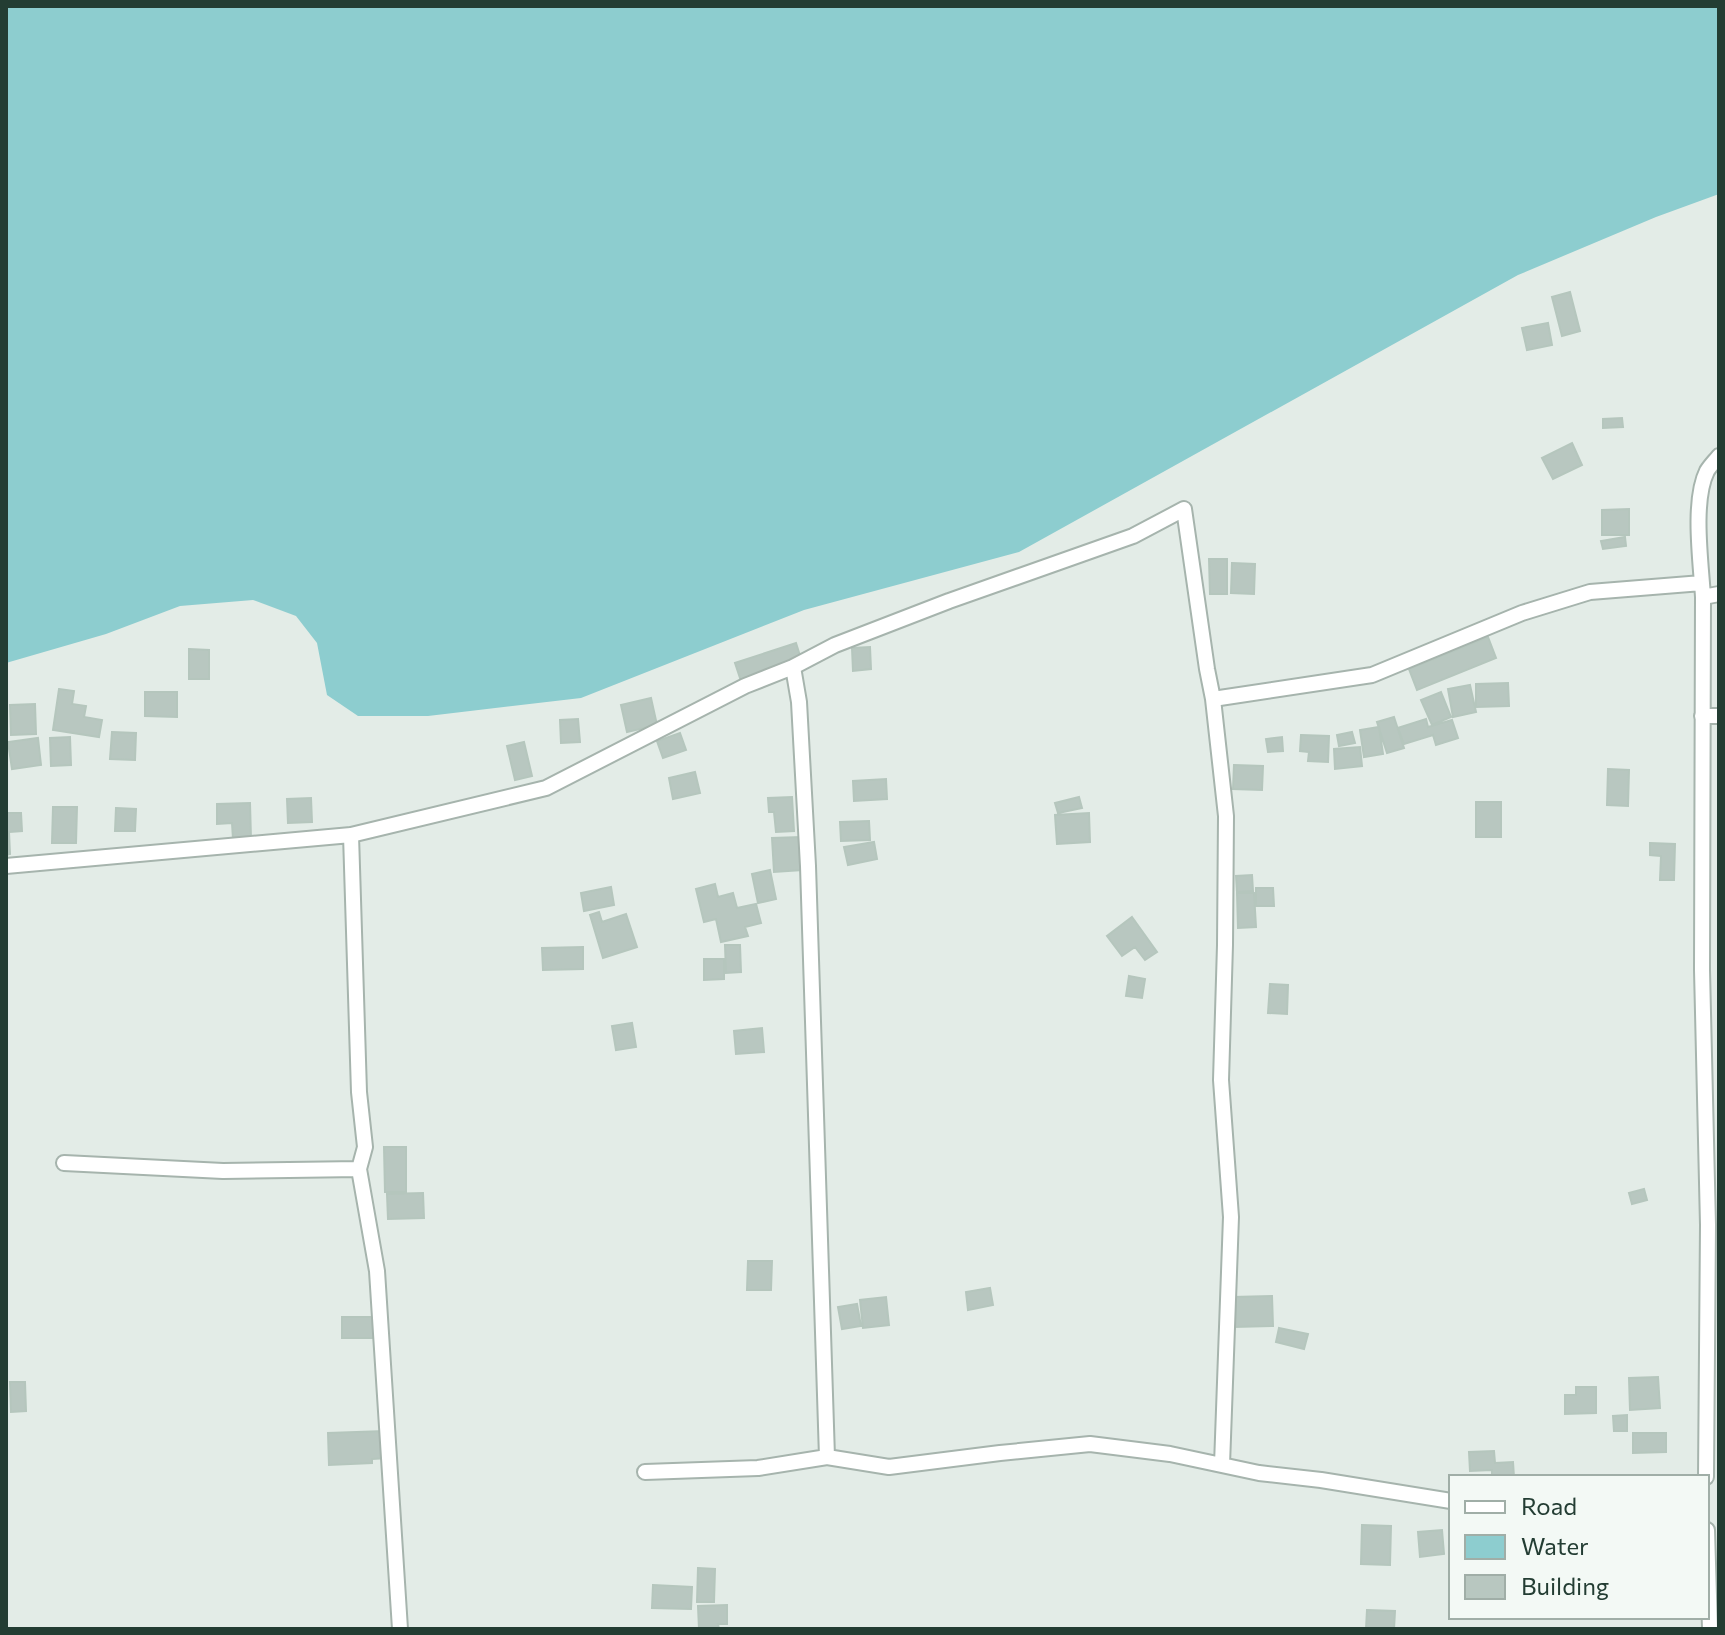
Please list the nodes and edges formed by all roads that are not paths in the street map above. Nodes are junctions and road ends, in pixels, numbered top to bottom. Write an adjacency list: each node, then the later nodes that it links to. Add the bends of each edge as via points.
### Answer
1 (1719, 456): 2 (street, via 1701,491)
2 (1702, 590): 3 (street); 5 (street, via 1590,592 1522,613 1372,675); 6 (street)
3 (1719, 594)
4 (793, 667): 5 (street, via 949,601 1133,536 1184,509); 8 (street, via 745,686 546,788); 12 (street, via 808,866)
5 (1213, 699): 13 (street, via 1226,816 1221,1080 1231,1217)
6 (1702, 716): 7 (street); 15 (street, via 1708,1225)
7 (1719, 716)
8 (351, 835): 9 (street); 11 (street, via 365,1147)
9 (6, 866)
10 (64, 1163): 11 (street, via 223,1171)
11 (359, 1169): 18 (street, via 377,1271)
12 (827, 1457): 13 (street, via 889,1467 1090,1444); 14 (street, via 758,1468)
13 (1222, 1465): 16 (street)
14 (645, 1472)
15 (1704, 1475)
16 (1449, 1501)
17 (1709, 1596): 19 (street)
18 (400, 1629)
19 (1710, 1629)

